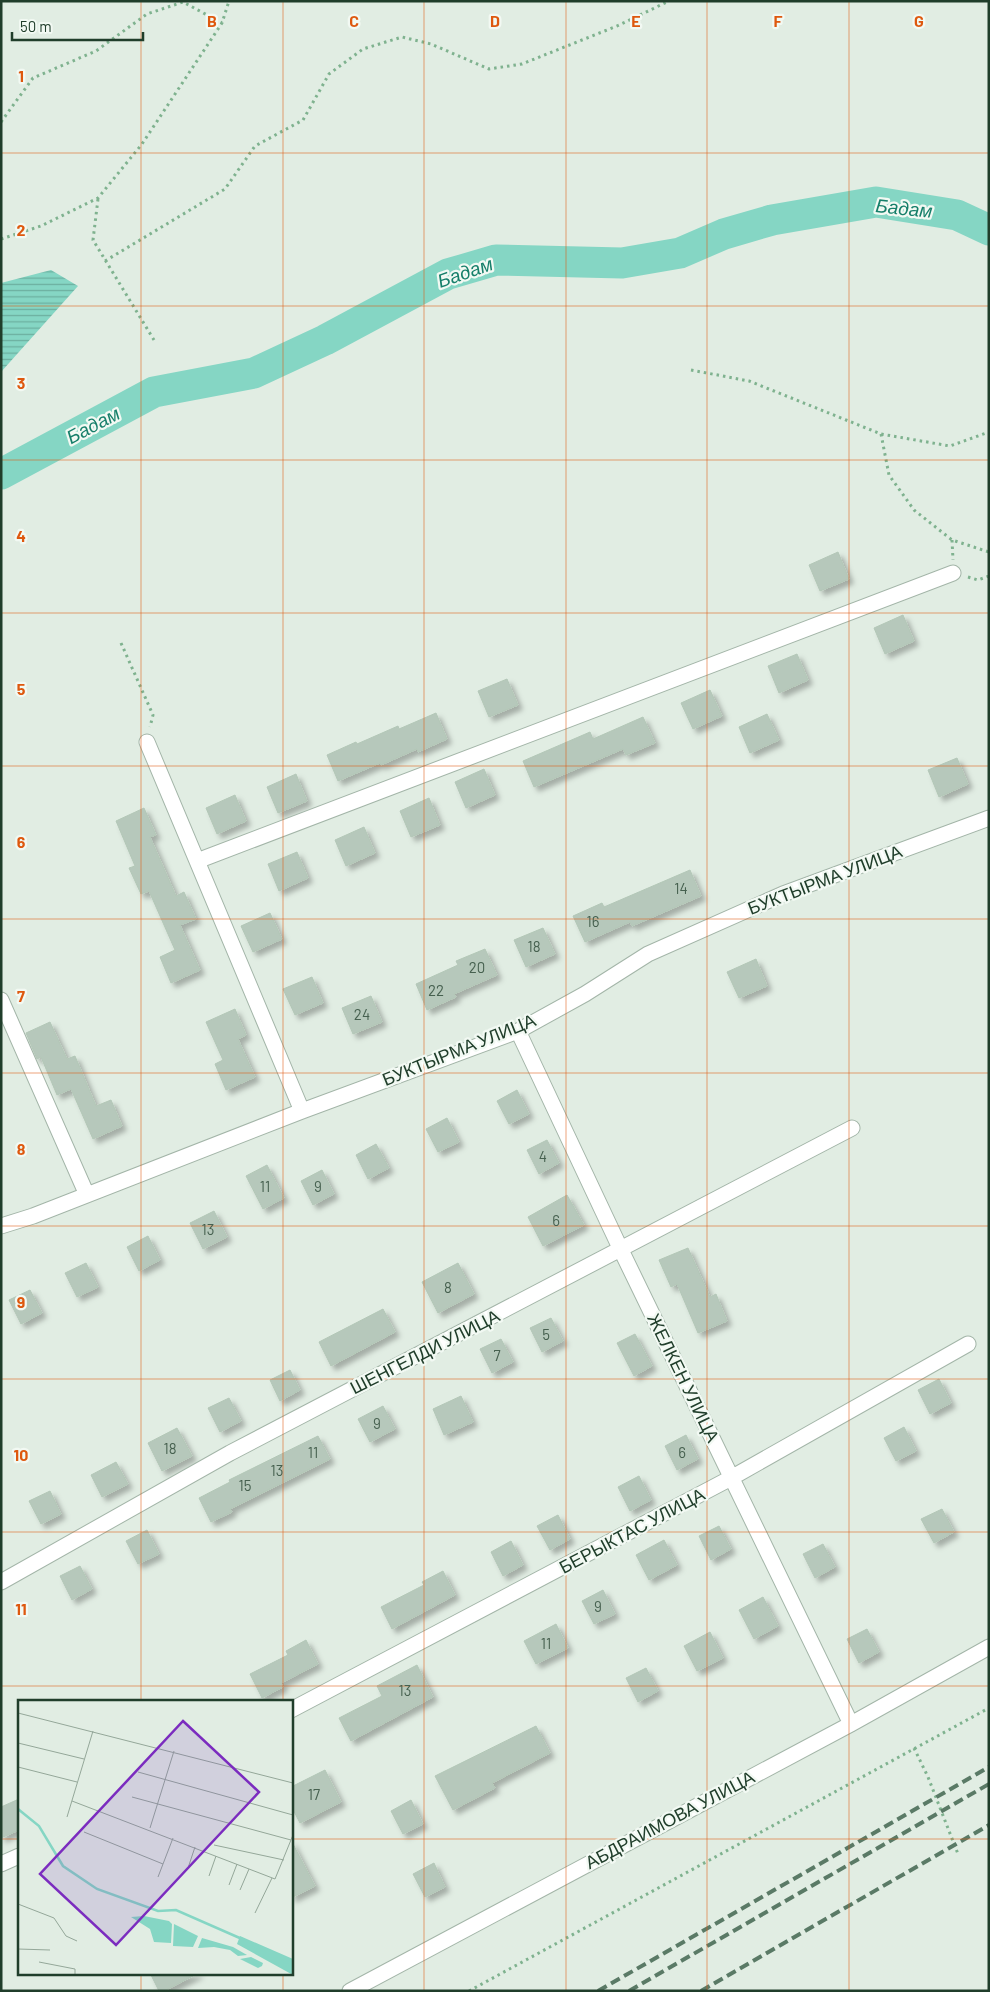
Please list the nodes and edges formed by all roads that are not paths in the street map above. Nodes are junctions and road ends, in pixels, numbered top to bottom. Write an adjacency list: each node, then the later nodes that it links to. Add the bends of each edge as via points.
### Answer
1 (953, 573): 4 (street)
2 (147, 742): 4 (street)
3 (989, 818): 6 (street, БУКТЫРМА УЛИЦА, via 783,894 648,954)
4 (197, 861): 7 (street)
5 (1, 1000): 9 (street)
6 (518, 1031): 7 (street, БУКТЫРМА УЛИЦА); 11 (street, ЖЕЛКЕН УЛИЦА)
7 (302, 1111): 9 (street, БУКТЫРМА УЛИЦА)
8 (852, 1128): 11 (street, ШЕНГЕЛДИ УЛИЦА)
9 (87, 1194): 10 (street, БУКТЫРМА УЛИЦА)
10 (1, 1226)
11 (621, 1250): 13 (street, ЖЕЛКЕН УЛИЦА); 14 (street, ШЕНГЕЛДИ УЛИЦА, via 230,1452)
12 (968, 1344): 13 (street, БЕРЫКТАС УЛИЦА)
13 (731, 1478): 16 (street, БЕРЫКТАС УЛИЦА); 17 (street, ЖЕЛКЕН УЛИЦА)
14 (1, 1582)
15 (989, 1647): 17 (street, АБДРАИМОВА УЛИЦА)
16 (292, 1709)
17 (851, 1724): 20 (street, АБДРАИМОВА УЛИЦА)
18 (18, 1856): 19 (street)
19 (1, 1864)
20 (350, 1991)

